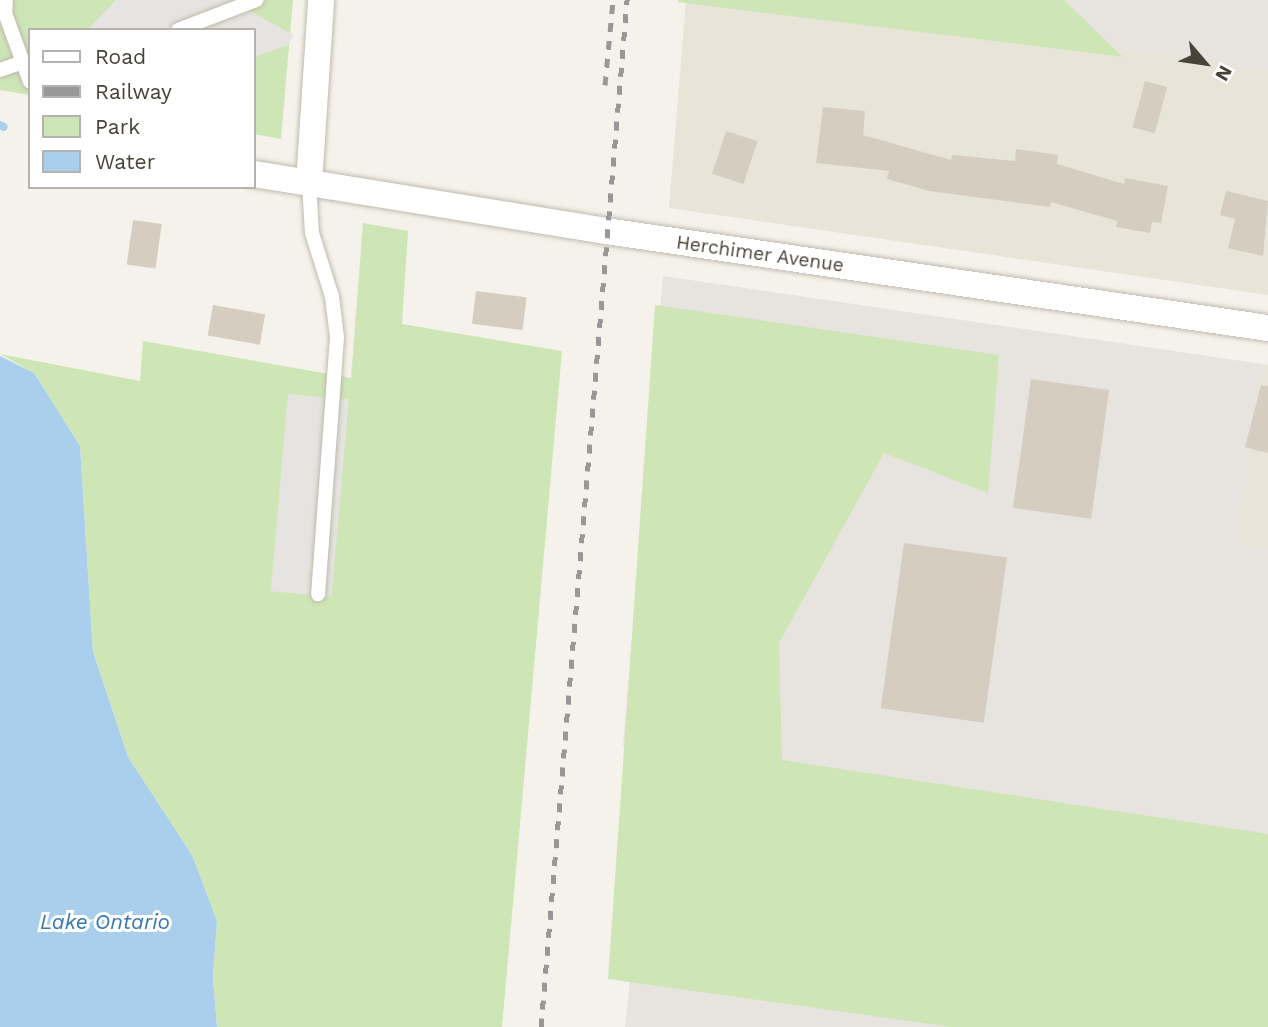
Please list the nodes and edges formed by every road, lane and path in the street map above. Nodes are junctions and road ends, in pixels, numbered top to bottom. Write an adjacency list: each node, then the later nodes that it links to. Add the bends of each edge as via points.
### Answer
1 (6, 0): 4 (lane)
2 (256, 0): 5 (lane)
3 (321, 0): 10 (street)
4 (5, 28): 6 (lane)
5 (183, 28)
6 (23, 62): 7 (lane); 8 (lane)
7 (0, 70)
8 (28, 76)
9 (256, 174): 10 (street, Herchimer Avenue)
10 (310, 183): 11 (street, Herchimer Avenue); 12 (lane, via 312,233 332,297 337,337)
11 (1268, 328)
12 (318, 594)

